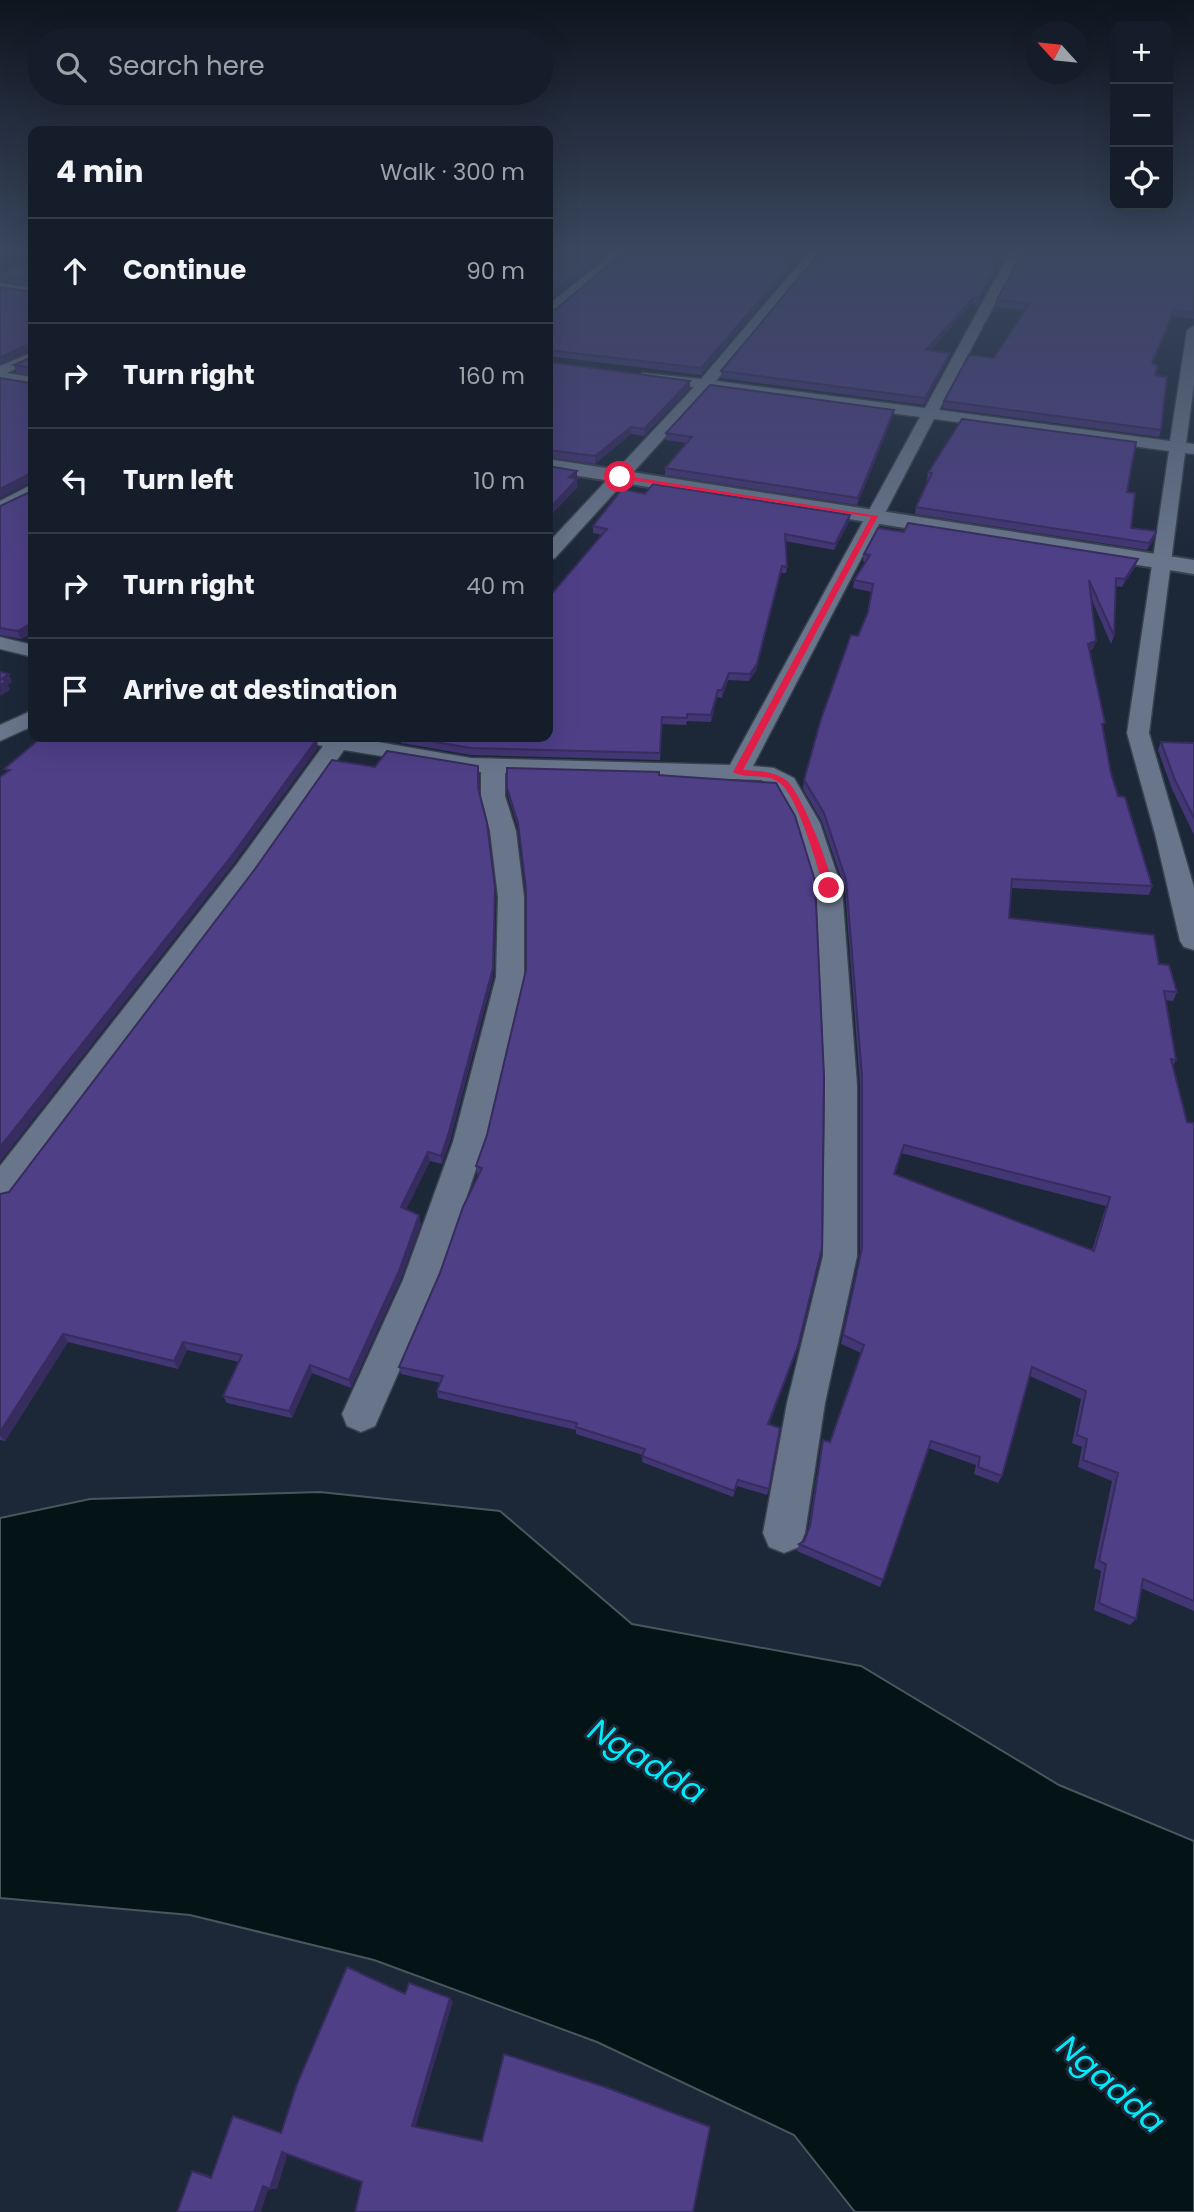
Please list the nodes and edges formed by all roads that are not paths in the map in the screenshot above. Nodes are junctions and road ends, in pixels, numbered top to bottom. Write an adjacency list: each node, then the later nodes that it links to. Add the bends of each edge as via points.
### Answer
1 (731, 353): 8 (street)
2 (962, 353): 9 (street)
3 (1192, 353): 10 (street)
4 (28, 359): 6 (street)
5 (627, 373): 8 (street)
6 (0, 374): 7 (main road)
7 (28, 381)
8 (705, 384): 9 (street); 12 (street)
9 (929, 414): 10 (street); 15 (street)
10 (1186, 448): 17 (street)
11 (553, 467): 12 (main road)
12 (620, 477): 15 (main road); 16 (street)
13 (28, 492): 14 (street)
14 (0, 508)
15 (874, 516): 17 (main road); 26 (street)
16 (553, 549)
17 (1163, 562): 18 (main road); 27 (street, via 1139,733)
18 (1194, 567)
19 (0, 643): 20 (street)
20 (28, 650)
21 (28, 720): 22 (street)
22 (0, 734)
23 (338, 742): 24 (street); 28 (street, via 246,870)
24 (374, 742): 25 (street)
25 (493, 766): 26 (street); 29 (street, via 492,796 503,831 511,897 510,977 469,1142 421,1280)
26 (738, 772): 30 (street, via 766,774 785,783 808,823 829,888 841,1085 840,1256 806,1403)
27 (1194, 941)
28 (0, 1190)
29 (361, 1414)
30 (784, 1532)

